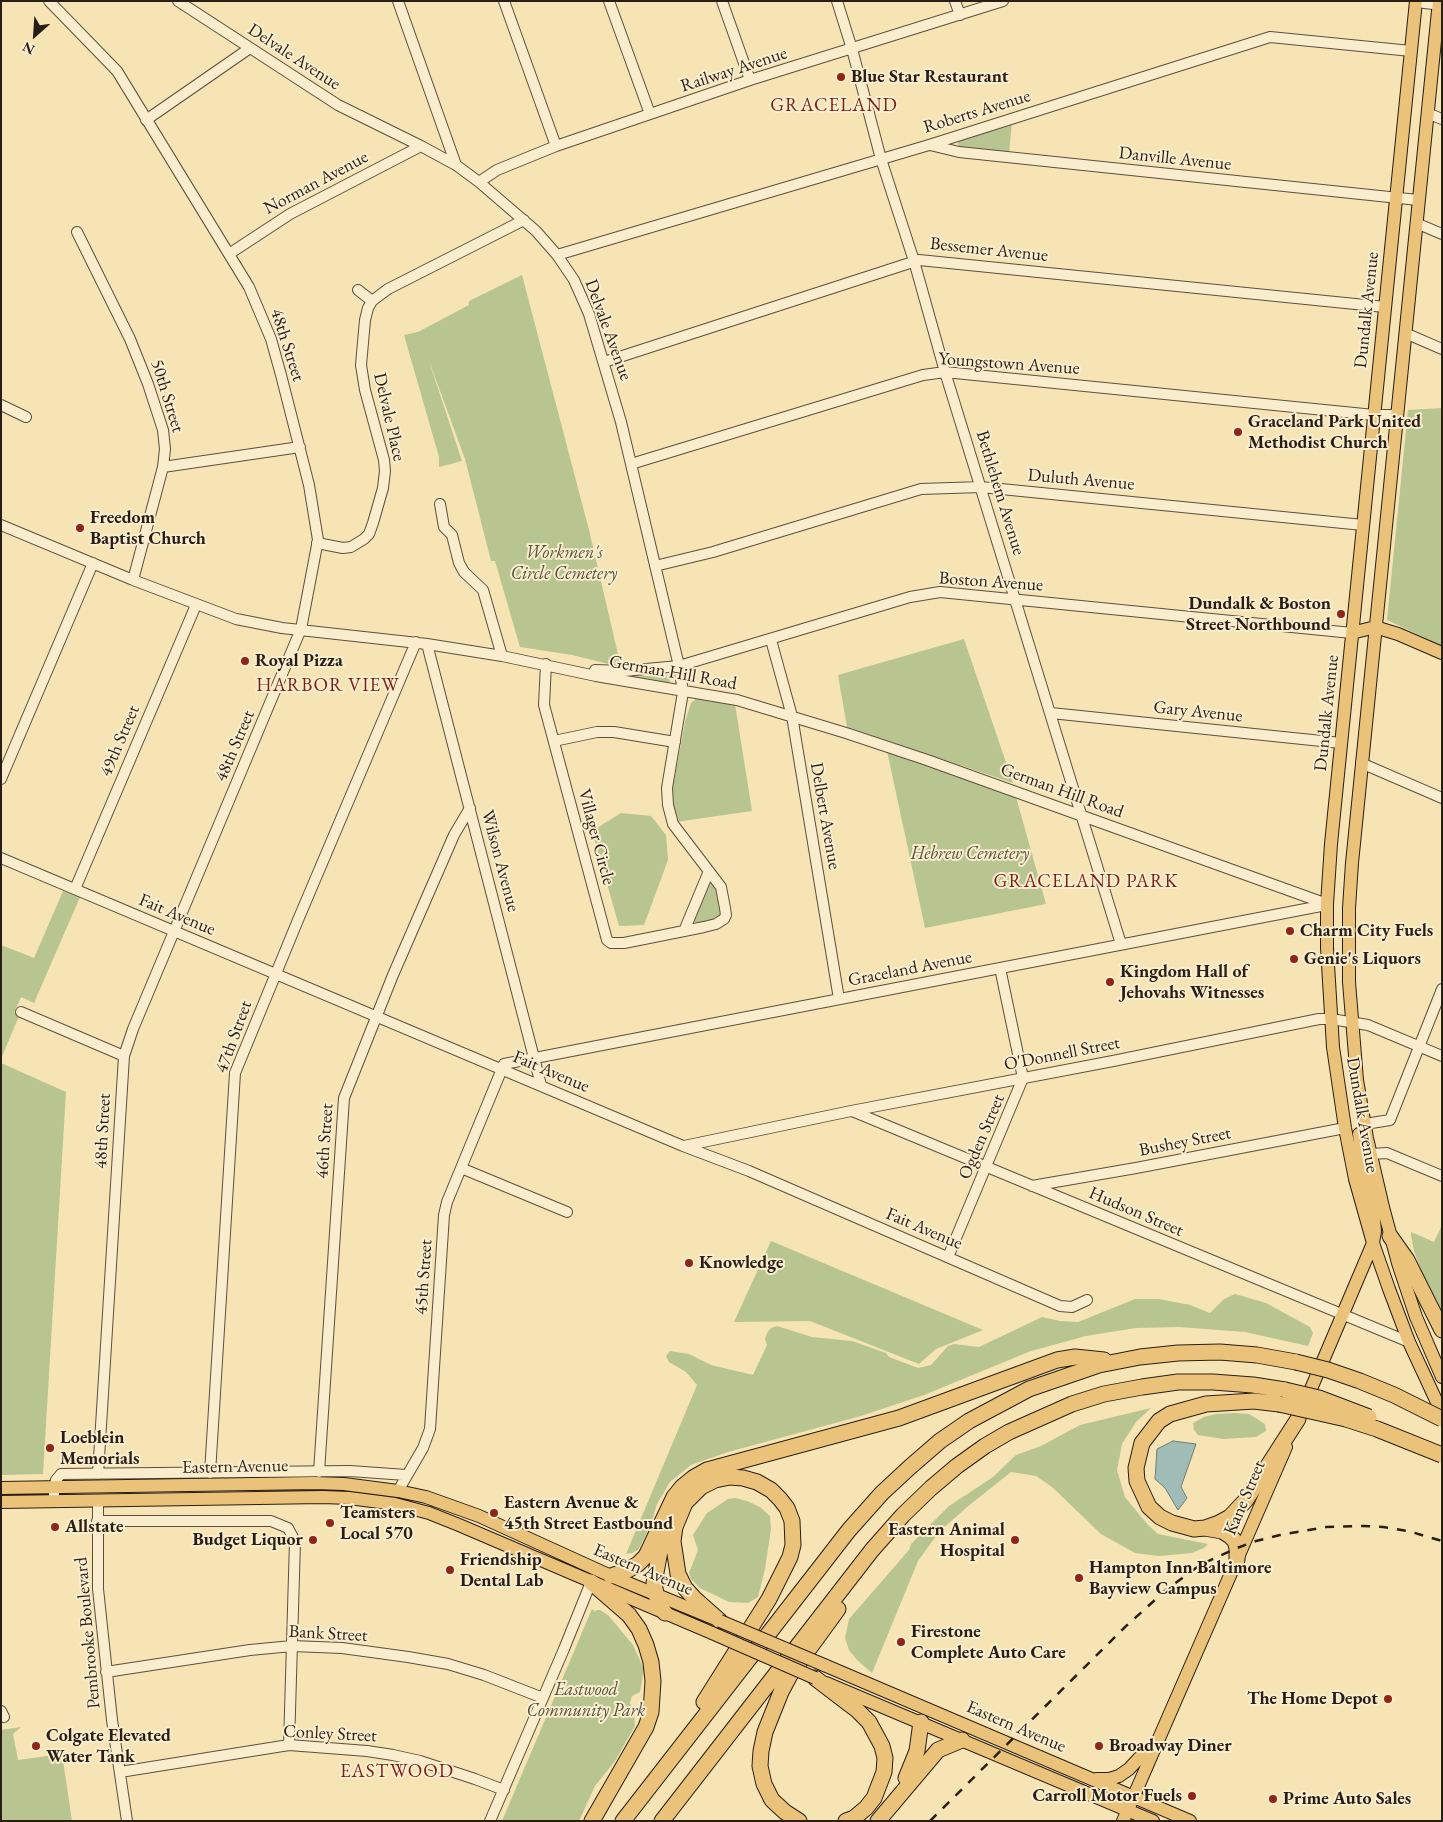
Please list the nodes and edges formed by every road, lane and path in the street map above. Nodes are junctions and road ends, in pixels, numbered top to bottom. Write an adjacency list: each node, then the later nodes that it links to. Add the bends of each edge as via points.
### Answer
1 (48, 1): 20 (street, 48th Street, via 117,71)
2 (178, 1): 13 (street, Delvale Avenue)
3 (398, 1): 25 (street)
4 (504, 1): 23 (street)
5 (609, 1): 18 (street)
6 (722, 1): 16 (street)
7 (837, 1): 14 (street, Bethlehem Avenue)
8 (955, 1): 12 (street)
9 (1003, 1): 12 (street, Railway Avenue)
10 (1416, 2): 11 (street); 15 (main road, Dundalk Avenue)
11 (1440, 4): 17 (main road, Dundalk Avenue)
12 (960, 15): 14 (street, Railway Avenue)
13 (250, 48): 20 (street); 22 (street, Delvale Avenue, via 338,105)
14 (852, 50): 16 (street, Railway Avenue); 24 (street, Bethlehem Avenue)
15 (1411, 51): 21 (street, Roberts Avenue, via 1270,37); 27 (main road, Dundalk Avenue)
16 (750, 80): 18 (street, Railway Avenue)
17 (1427, 113): 19 (street); 28 (main road, Dundalk Avenue)
18 (650, 114): 23 (street, Railway Avenue)
19 (1442, 119)
20 (146, 120): 33 (street, 48th Street)
21 (929, 145): 24 (street, Roberts Avenue); 27 (street, Danville Avenue, via 959,152)
22 (421, 146): 25 (street, Delvale Avenue); 33 (street, Norman Avenue, via 290,214)
23 (556, 146): 26 (street, Railway Avenue, via 491,173)
24 (881, 159): 34 (street, Roberts Avenue); 35 (street, Bethlehem Avenue)
25 (456, 165): 26 (street, Delvale Avenue)
26 (479, 182): 29 (street, Delvale Avenue)
27 (1396, 198): 28 (street, Danville Avenue); 38 (main road, Dundalk Avenue)
28 (1418, 200): 30 (main road, Dundalk Avenue)
29 (524, 220): 34 (street, Delvale Avenue); 37 (street)
30 (1416, 223): 32 (street); 39 (main road, Dundalk Avenue)
31 (77, 232): 49 (street, 50th Street, via 130,339 148,384 163,430)
32 (1442, 234)
33 (229, 254): 47 (street, 48th Street, via 249,287 272,339)
34 (556, 255): 41 (street, Delvale Avenue, via 574,280 583,300)
35 (914, 262): 38 (street, Bessemer Avenue); 41 (street, Bessemer Avenue); 42 (street, Bethlehem Avenue)
36 (358, 290): 37 (street)
37 (372, 301): 54 (street, Delvale Place, via 365,320 361,364 384,460 383,488 374,523 364,539 343,548)
38 (1385, 307): 44 (main road, Dundalk Avenue)
39 (1405, 332): 40 (street); 45 (main road, Dundalk Avenue)
40 (1442, 349)
41 (604, 362): 48 (street, Delvale Avenue)
42 (946, 372): 44 (street, Youngstown Avenue); 48 (street, Youngstown Avenue, via 915,378); 50 (street, Bethlehem Avenue)
43 (1, 405): 46 (street)
44 (1374, 415): 45 (street, Youngstown Avenue); 53 (main road, Dundalk Avenue)
45 (1396, 415): 61 (main road, Dundalk Avenue)
46 (26, 417)
47 (300, 447): 49 (street); 54 (street, 48th Street, via 315,517)
48 (631, 464): 56 (street, Delvale Avenue)
49 (163, 467): 57 (street, 50th Street)
50 (981, 487): 53 (street, Duluth Avenue); 56 (street, Duluth Avenue, via 921,489); 58 (street, Bethlehem Avenue)
51 (440, 504): 67 (street, via 444,527 452,535 459,563 482,590)
52 (1, 525): 55 (street, German Hill Road)
53 (1363, 525): 62 (main road, Dundalk Avenue)
54 (317, 543): 60 (street, 48th Street)
55 (93, 563): 57 (street, German Hill Road); 78 (street)
56 (655, 566): 70 (street, Delvale Avenue)
57 (133, 580): 59 (street, German Hill Road)
58 (1015, 599): 62 (street, Boston Avenue); 63 (street, Boston Avenue, via 953,593 910,597); 72 (street, Bethlehem Avenue)
59 (196, 604): 60 (street, German Hill Road, via 251,622); 84 (street, 49th Street)
60 (301, 629): 64 (street, German Hill Road); 89 (street, 48th Street)
61 (1374, 631): 62 (main road); 66 (main road, via 1398,634); 68 (main road); 77 (main road, Dundalk Avenue)
62 (1352, 633): 76 (main road, Dundalk Avenue)
63 (771, 640): 70 (street, Boston Avenue); 73 (street, Delbert Avenue)
64 (416, 642): 65 (street, German Hill Road); 92 (street, 47th Street)
65 (427, 644): 67 (street, German Hill Road); 80 (street, Wilson Avenue)
66 (1442, 653)
67 (502, 656): 69 (street, German Hill Road)
68 (1442, 661)
69 (546, 664): 70 (street, Boston Avenue, via 615,671); 71 (street, German Hill Road); 74 (street, Villager Circle, via 544,706)
70 (679, 666): 71 (street, Delvale Avenue)
71 (683, 692): 73 (street, German Hill Road, via 737,700); 75 (street, Villager Circle)
72 (1051, 713): 76 (street, Gary Avenue); 81 (street, Bethlehem Avenue)
73 (792, 716): 81 (street, German Hill Road, via 927,760); 94 (street, Delbert Avenue)
74 (554, 741): 75 (street, via 597,732 614,732); 88 (street, Villager Circle, via 607,940 616,944)
75 (675, 742): 83 (street, Villager Circle, via 667,788 670,815 680,834)
76 (1341, 743): 86 (main road, Dundalk Avenue)
77 (1361, 763): 79 (street); 98 (main road, Dundalk Avenue, via 1349,908)
78 (1, 779)
79 (1442, 798)
80 (470, 808): 96 (street, 46th Street, via 454,835); 102 (street, Wilson Avenue)
81 (1081, 816): 85 (street, German Hill Road); 90 (street, Bethlehem Avenue)
82 (1, 858): 84 (street, Fait Avenue)
83 (709, 871): 88 (street); 88 (street, Villager Circle, via 721,887 726,915 716,924)
84 (75, 889): 89 (street, Fait Avenue)
85 (1299, 894): 86 (street, German Hill Road); 87 (street)
86 (1327, 904): 87 (street, Graceland Avenue); 97 (main road, Dundalk Avenue)
87 (1302, 910): 90 (street, Graceland Avenue)
88 (684, 931)
89 (175, 932): 92 (street, Fait Avenue); 100 (street, 48th Street)
90 (1121, 944): 91 (street, Graceland Avenue)
91 (1000, 968): 94 (street, Graceland Avenue); 104 (street, Ogden Street)
92 (276, 974): 96 (street, Fait Avenue); 132 (street, 47th Street, via 234,1081)
93 (1442, 989): 99 (street)
94 (839, 999): 102 (street, Graceland Avenue)
95 (21, 1012): 100 (street)
96 (377, 1016): 103 (street, Fait Avenue); 131 (street, 46th Street, via 347,1088 342,1109)
97 (1331, 1019): 98 (street, O'Donnell Street); 104 (street, O'Donnell Street); 109 (main road, Dundalk Avenue)
98 (1352, 1022): 99 (street, O'Donnell Street, via 1368,1025); 105 (main road, Dundalk Avenue)
99 (1418, 1046): 101 (street, O'Donnell Street); 108 (street, via 1390,1120)
100 (124, 1056): 134 (street, 48th Street)
101 (1442, 1056)
102 (534, 1058): 103 (street, Graceland Avenue, via 504,1064); 106 (street, Wilson Avenue)
103 (502, 1069): 106 (street, Fait Avenue); 113 (street, 45th Street)
104 (1023, 1078): 107 (street, O'Donnell Street); 112 (street, Ogden Street)
105 (1357, 1080): 108 (main road, Dundalk Avenue); 118 (main road, via 1352,1097 1374,1207)
106 (542, 1086): 110 (street, Fait Avenue)
107 (851, 1110): 110 (street, O'Donnell Street); 112 (street, Hudson Street)
108 (1365, 1124): 111 (main road, Dundalk Avenue)
109 (1345, 1128): 115 (street, Bushey Street); 118 (main road, Dundalk Avenue)
110 (684, 1146): 119 (street, Fait Avenue)
111 (1371, 1154): 114 (street, via 1386,1153); 117 (main road, Dundalk Avenue)
112 (987, 1167): 115 (street, Hudson Street); 119 (street, Ogden Street)
113 (461, 1168): 116 (street); 133 (street, 45th Street, via 444,1215 430,1429)
114 (1442, 1176)
115 (1032, 1186): 121 (street, Hudson Street)
116 (567, 1212)
117 (1390, 1236): 122 (highway, via 1407,1260); 125 (main road, Dundalk Avenue, via 1416,1317)
118 (1373, 1243): 121 (main road, Kane Street); 123 (main road, Dundalk Avenue)
119 (948, 1257): 120 (street, Fait Avenue, via 1060,1306 1072,1307)
120 (1088, 1300)
121 (1343, 1315): 123 (street, Hudson Street); 128 (main road, Kane Street)
122 (1442, 1330)
123 (1409, 1342): 127 (main road, Dundalk Avenue)
124 (1120, 1362): 129 (highway, bridge, via 1140,1356 1178,1353 1258,1355 1328,1370 1360,1381); 145 (highway, via 1075,1357 1057,1360 899,1418 707,1470 682,1487); 165 (highway, via 1099,1365 1029,1388 969,1421 910,1467 849,1530)
125 (1442, 1376)
126 (1282, 1397): 130 (highway, bridge, via 1319,1398 1380,1422); 137 (highway, via 1253,1385 1178,1382 1104,1394 1072,1404 1009,1432 978,1451); 147 (highway, via 1206,1404 1170,1414 1158,1422 1142,1443 1136,1468 1137,1481 1149,1507 1172,1523 1194,1529)
127 (1442, 1413)
128 (1298, 1419): 147 (highway, via 1238,1510); 148 (main road, Kane Street)
129 (1442, 1419)
130 (1442, 1454)
131 (319, 1472): 132 (street, Eastern Avenue); 133 (street, Eastern Avenue)
132 (210, 1473): 134 (street, Eastern Avenue)
133 (406, 1475): 138 (street, 45th Street)
134 (98, 1480): 135 (main road, Eastern Avenue); 138 (main road, Eastern Avenue, via 314,1483); 140 (main road)
135 (54, 1487): 136 (main road, Eastern Avenue); 142 (street)
136 (1, 1488)
137 (931, 1488): 174 (highway, via 872,1550); 175 (highway, via 790,1675 772,1711 761,1751 764,1784 772,1800)
138 (398, 1491): 139 (main road, via 391,1497 346,1493); 144 (main road, Eastern Avenue)
139 (324, 1497): 140 (main road, Eastern Avenue); 143 (main road, Eastern Avenue, via 365,1499)
140 (98, 1501): 142 (main road, Eastern Avenue); 146 (street, Pembrooke Boulevard)
141 (1, 1502): 142 (main road, Eastern Avenue)
142 (54, 1502)
143 (405, 1506): 144 (main road, via 412,1500 447,1510); 150 (main road, Eastern Avenue, via 459,1525)
144 (455, 1508): 149 (main road, Eastern Avenue)
145 (668, 1509): 149 (highway, via 646,1556 628,1570); 151 (highway, via 654,1583)
146 (97, 1521): 154 (street, via 271,1521 288,1528 295,1541); 155 (street, Pembrooke Boulevard, via 98,1589)
147 (1205, 1528): 148 (highway, via 1222,1530 1235,1541)
148 (1237, 1560): 161 (main road, Kane Street)
149 (611, 1576): 151 (main road, Eastern Avenue)
150 (591, 1582): 152 (main road, Eastern Avenue); 157 (street); 172 (highway, via 629,1615 639,1629 651,1662 653,1680 651,1712 646,1727)
151 (655, 1595): 152 (highway); 153 (main road, Eastern Avenue)
152 (665, 1614): 153 (main road, Eastern Avenue)
153 (716, 1627): 156 (main road, Eastern Avenue, bridge); 158 (main road, Eastern Avenue, bridge, via 824,1665); 165 (highway, via 678,1574 673,1542 675,1527 685,1503 701,1487 715,1480 743,1478 771,1490 787,1508 793,1533 790,1557 757,1619)
154 (292, 1646): 155 (street, Bank Street); 157 (street, Bank Street, via 342,1648 448,1664); 162 (street)
155 (106, 1672): 163 (street, Pembrooke Boulevard)
156 (815, 1678): 159 (main road, Eastern Avenue); 176 (highway, via 869,1722 885,1758 884,1772 874,1798 854,1818)
157 (544, 1698): 166 (street)
158 (926, 1708): 159 (main road); 164 (main road, Eastern Avenue)
159 (921, 1722): 160 (main road, Eastern Avenue); 168 (highway, via 917,1751)
160 (962, 1740): 168 (highway, via 938,1750); 169 (main road, Eastern Avenue)
161 (1157, 1744): 164 (main road, via 1119,1776); 167 (main road, Kane Street)
162 (289, 1745): 163 (street, Conley Street); 166 (street, Conley Street, via 393,1755)
163 (120, 1772): 170 (street, Pembrooke Boulevard)
164 (1092, 1779): 167 (main road, Eastern Avenue)
165 (654, 1781): 173 (highway)
166 (504, 1790): 171 (street)
167 (1134, 1797): 169 (main road, Kane Street); 179 (main road, Eastern Avenue)
168 (896, 1800): 177 (highway)
169 (1126, 1815): 178 (main road, Eastern Avenue)
170 (127, 1821)
171 (490, 1821)
172 (592, 1821)
173 (623, 1821)
174 (662, 1821)
175 (799, 1821)
176 (846, 1821)
177 (878, 1821)
178 (1153, 1821)
179 (1190, 1821)

